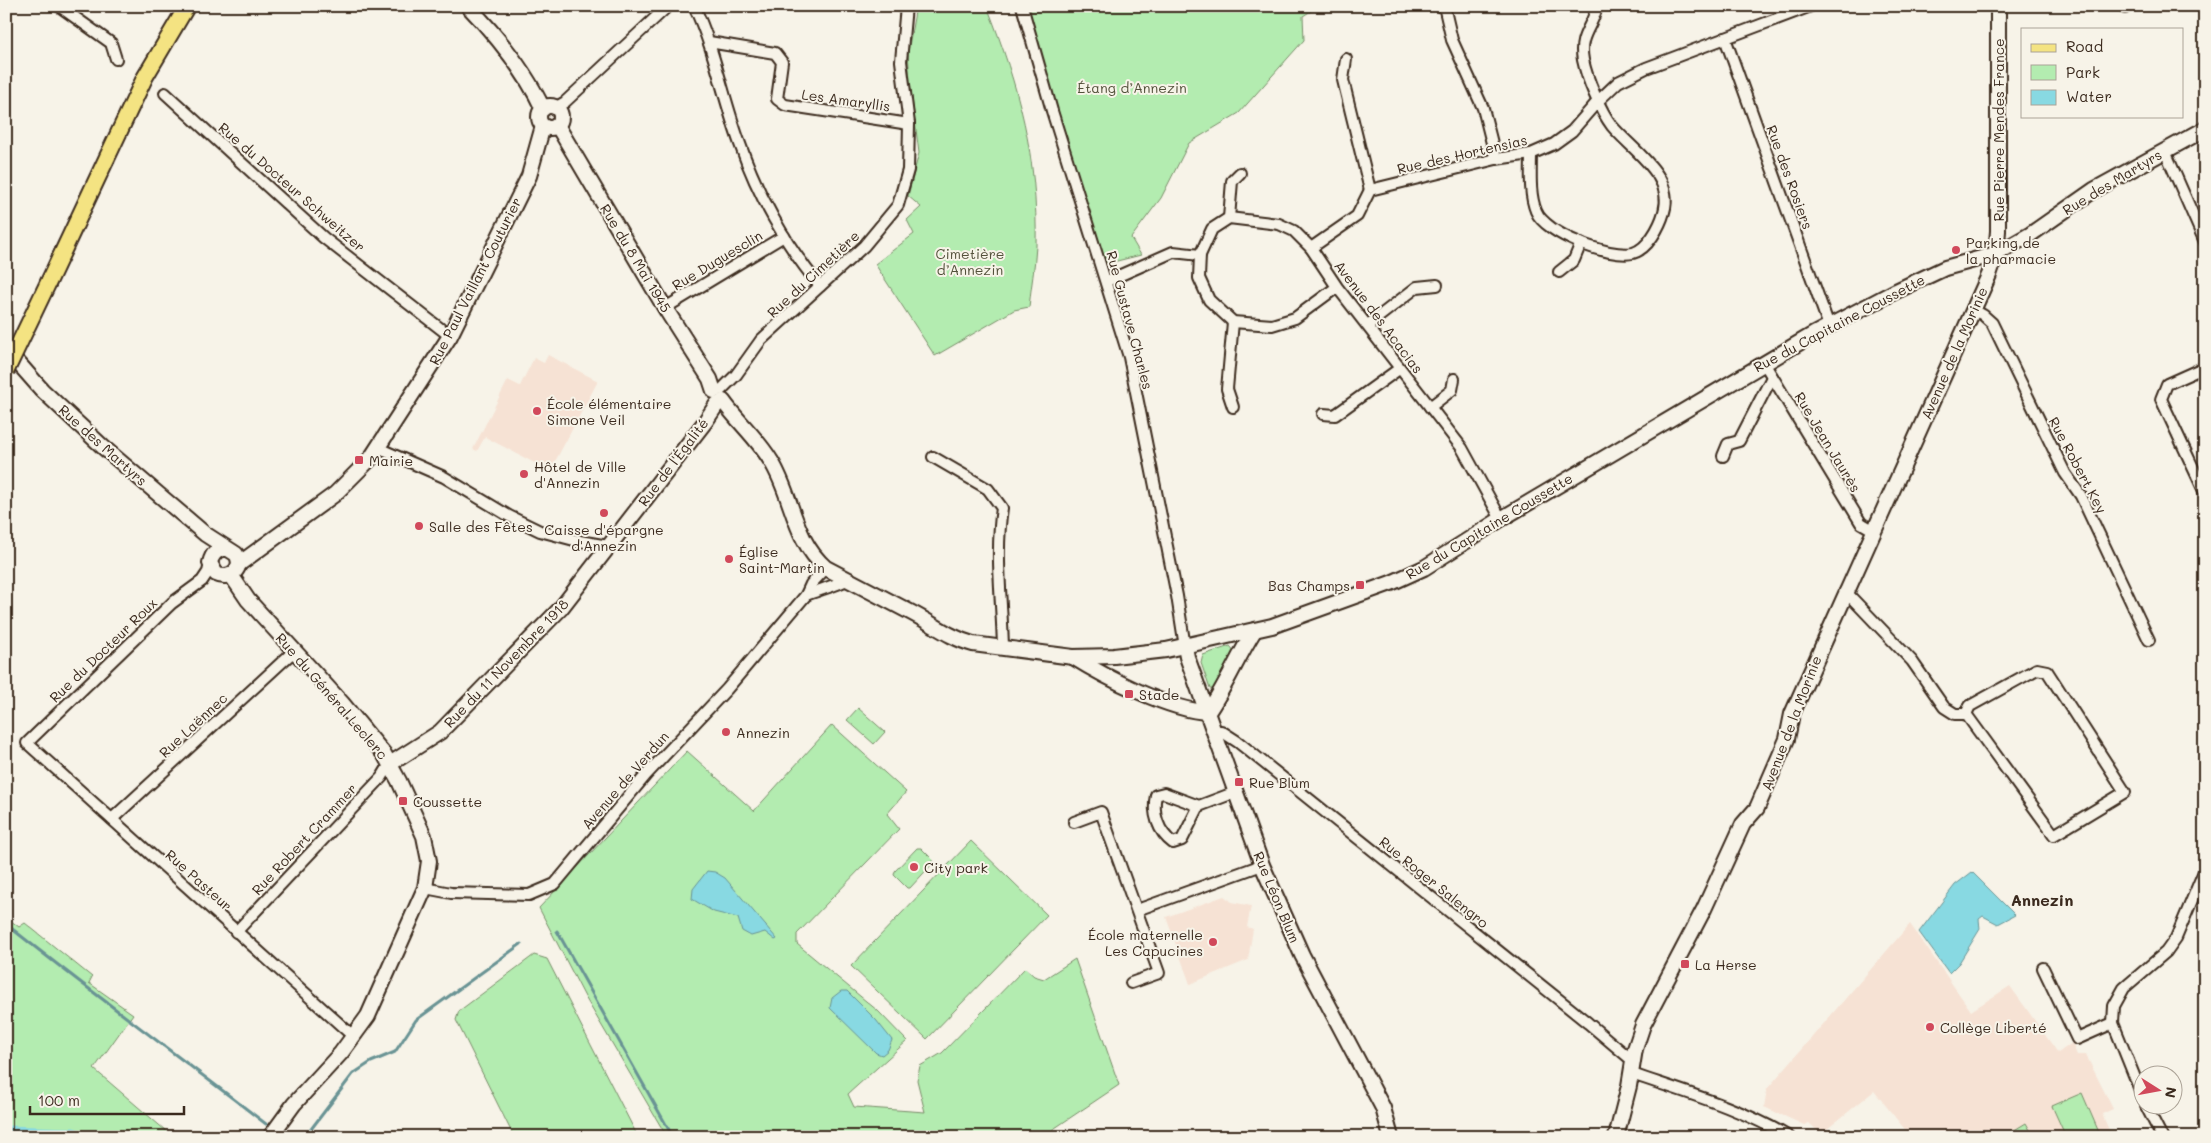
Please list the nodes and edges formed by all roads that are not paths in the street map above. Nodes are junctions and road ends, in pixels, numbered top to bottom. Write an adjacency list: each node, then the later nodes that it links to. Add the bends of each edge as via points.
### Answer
1 (60, 6): 14 (street, via 111,43)
2 (187, 6): 50 (main road, bridge, via 145,77)
3 (468, 6): 18 (street, via 502,42 538,97)
4 (668, 6): 18 (street, via 565,102)
5 (694, 6): 13 (street)
6 (906, 6): 19 (street, Rue du Cimetière, via 901,61)
7 (1022, 6): 36 (street, Rue Gustave Charles)
8 (1444, 6): 25 (street, via 1452,40 1483,108)
9 (1596, 6): 17 (street, via 1596,13 1582,38 1583,60)
10 (1998, 6): 34 (street, Rue Pierre Mendes France)
11 (1815, 7): 12 (street, Rue des Hortensias)
12 (1725, 38): 17 (street, Rue des Hortensias, via 1646,68 1618,82); 44 (street, Rue des Rosiers)
13 (709, 42): 19 (street, Les Amaryllis, via 775,53 782,62 777,99 785,106); 29 (street, via 740,144)
14 (116, 58)
15 (1346, 59): 27 (street, via 1344,80)
16 (165, 93): 45 (street, Rue du Docteur Schweitzer, via 324,238)
17 (1598, 101): 24 (street, Rue des Hortensias, via 1572,131 1554,144); 31 (street, via 1612,125 1652,166 1664,186 1665,211 1653,238 1634,253 1616,253)
18 (549, 108): 20 (street, via 539,115); 21 (street, via 561,116)
19 (908, 124): 38 (street, Rue du Cimetière, via 908,170 898,205 874,236)
20 (543, 126): 21 (street); 45 (street, Rue Paul Vaillant Couturier, via 529,176)
21 (558, 126): 40 (street, Rue du 8 Mai 1945)
22 (2205, 129): 23 (street, Rue des Martyrs)
23 (2165, 151): 30 (street); 34 (street, Rue des Martyrs, via 2094,190)
24 (1531, 154): 25 (street, Rue des Hortensias); 31 (street, via 1536,212 1548,227)
25 (1496, 159): 27 (street, Rue des Hortensias)
26 (1240, 173): 28 (street, via 1232,182)
27 (1370, 190): 32 (street, via 1357,216)
28 (1230, 218): 32 (street, Avenue des Acacias, via 1279,224 1294,231); 33 (street, via 1212,229)
29 (784, 236): 38 (street); 40 (street, Rue Duguesclin)
30 (2205, 242)
31 (1580, 243): 35 (street, via 1574,260)
32 (1311, 248): 39 (street, Avenue des Acacias)
33 (1200, 254): 36 (street, via 1173,252); 42 (street, via 1199,278 1209,300)
34 (1996, 254): 41 (street, Avenue de la Morinie); 44 (street, Rue du Capitaine Coussette, via 1945,268)
35 (1559, 272)
36 (1107, 281): 76 (street, Rue Gustave Charles, via 1129,357)
37 (1436, 285): 43 (street, via 1417,287)
38 (820, 286): 53 (street, Rue du Cimetière, via 761,340)
39 (1337, 287): 42 (street, via 1295,318 1272,325); 43 (street, Avenue des Acacias)
40 (665, 308): 53 (street, Rue du 8 Mai 1945)
41 (1974, 310): 62 (street, Avenue de la Morinie); 75 (street, Rue Robert Key, via 1992,323 2065,473 2081,496)
42 (1233, 322): 54 (street, via 1227,389)
43 (1368, 325): 49 (street, Avenue des Acacias)
44 (1829, 326): 47 (street, Rue du Capitaine Coussette)
45 (450, 336): 57 (street, Rue Paul Vaillant Couturier)
46 (6, 349): 63 (street, Rue des Martyrs, via 42,390)
47 (1764, 363): 51 (street, Rue Jean Jaurès); 61 (street, Rue du Capitaine Coussette)
48 (2205, 366): 60 (street, via 2167,384 2161,399)
49 (1399, 369): 55 (street, Avenue des Acacias); 56 (street, via 1335,415)
50 (6, 371)
51 (1772, 377): 58 (street, via 1739,441 1728,444); 62 (street, Rue Jean Jaurès, via 1861,523)
52 (1454, 379): 55 (street, via 1452,390)
53 (719, 396): 64 (street, Rue de l'Égalité, via 705,422); 69 (street, Rue du Capitaine Coussette, via 772,461 805,543)
54 (1233, 406)
55 (1430, 407): 61 (street, Avenue des Acacias, via 1462,448)
56 (1323, 414)
57 (378, 448): 64 (street, via 444,477 540,531); 65 (street, Rue Paul Vaillant Couturier, via 364,467 335,494)
58 (1723, 456)
59 (933, 457): 77 (street, via 988,489 1002,508 998,554)
60 (2205, 493)
61 (1501, 519): 73 (street, Rue du Capitaine Coussette, via 1424,568 1391,583)
62 (1873, 530): 71 (street, Avenue de la Morinie)
63 (205, 534): 66 (street); 67 (street)
64 (608, 546): 85 (street, Rue du 11 Novembre 1918, via 561,608 440,732)
65 (259, 547): 66 (street, Rue Paul Vaillant Couturier); 68 (street, Rue Paul Vaillant Couturier)
66 (228, 550): 67 (street, via 217,550); 68 (street, via 236,554)
67 (211, 560): 68 (street, via 213,571); 70 (street)
68 (230, 572): 70 (street, Rue du Docteur Roux); 79 (street, Rue du Général Leclerc, via 235,584)
69 (836, 573): 72 (street, Avenue de Verdun, via 811,584); 72 (street, Avenue de Verdun, via 843,583 824,587); 77 (street, Rue du Capitaine Coussette, via 960,640)
70 (202, 581): 84 (street, Rue du Docteur Roux, via 172,603)
71 (1845, 591): 82 (street, via 1912,661 1944,707 1955,714); 99 (street, Avenue de la Morinie, via 1792,714 1787,738 1757,808 1743,824 1704,909 1643,1025)
72 (806, 596): 92 (street, Avenue de Verdun, via 726,689 646,774 555,884 529,895 452,893)
73 (1254, 631): 74 (street, Rue du Capitaine Coussette); 78 (street)
74 (1230, 637): 76 (street, Rue du Capitaine Coussette); 78 (street)
75 (2149, 640)
76 (1185, 647): 80 (street, Rue du Capitaine Coussette, via 1114,656); 81 (street, Rue Léon Blum)
77 (1003, 648): 80 (street, Rue du Capitaine Coussette)
78 (1242, 649): 81 (street, via 1226,684)
79 (294, 651): 85 (street, Rue du Général Leclerc, via 348,710); 88 (street, Rue Laënnec)
80 (1073, 657): 81 (street, via 1132,688 1189,710)
81 (1208, 712): 83 (street, Rue Léon Blum)
82 (1966, 714): 82 (street, via 2054,835 2125,792 2047,671 2037,669 1970,706)
83 (1214, 731): 86 (street, Rue Léon Blum); 99 (street, Rue Roger Salengro, via 1221,731 1238,742 1588,1022)
84 (27, 743): 88 (street, Rue Pasteur)
85 (390, 764): 92 (street, Rue du Général Leclerc, via 424,836 429,861); 94 (street, Rue Robert Crammer)
86 (1236, 792): 87 (street); 90 (street, Rue Léon Blum)
87 (1199, 806): 87 (street, via 1164,793 1156,795 1153,807 1163,836 1173,843 1182,840)
88 (112, 819): 94 (street, Rue Pasteur)
89 (1074, 822): 93 (street, via 1101,812)
90 (1262, 865): 93 (street); 103 (street, Rue Léon Blum, via 1302,954 1383,1108)
91 (2205, 869): 97 (street, via 2176,938 2166,952 2124,988 2114,1006)
92 (425, 888): 98 (street, Rue du Général Leclerc, via 374,1004)
93 (1136, 910): 96 (street, via 1159,973)
94 (236, 932): 98 (street, Rue Pasteur)
95 (2043, 968): 97 (street, via 2077,1040)
96 (1131, 983)
97 (2112, 1023): 100 (street)
98 (354, 1037): 102 (street, Rue du Général Leclerc, via 294,1104)
99 (1632, 1068): 104 (street, Avenue de la Morinie); 105 (street, via 1766,1124)
100 (2134, 1076)
101 (2151, 1116): 106 (street)
102 (270, 1137)
103 (1392, 1137)
104 (1616, 1137)
105 (1789, 1137)
106 (2162, 1137)

